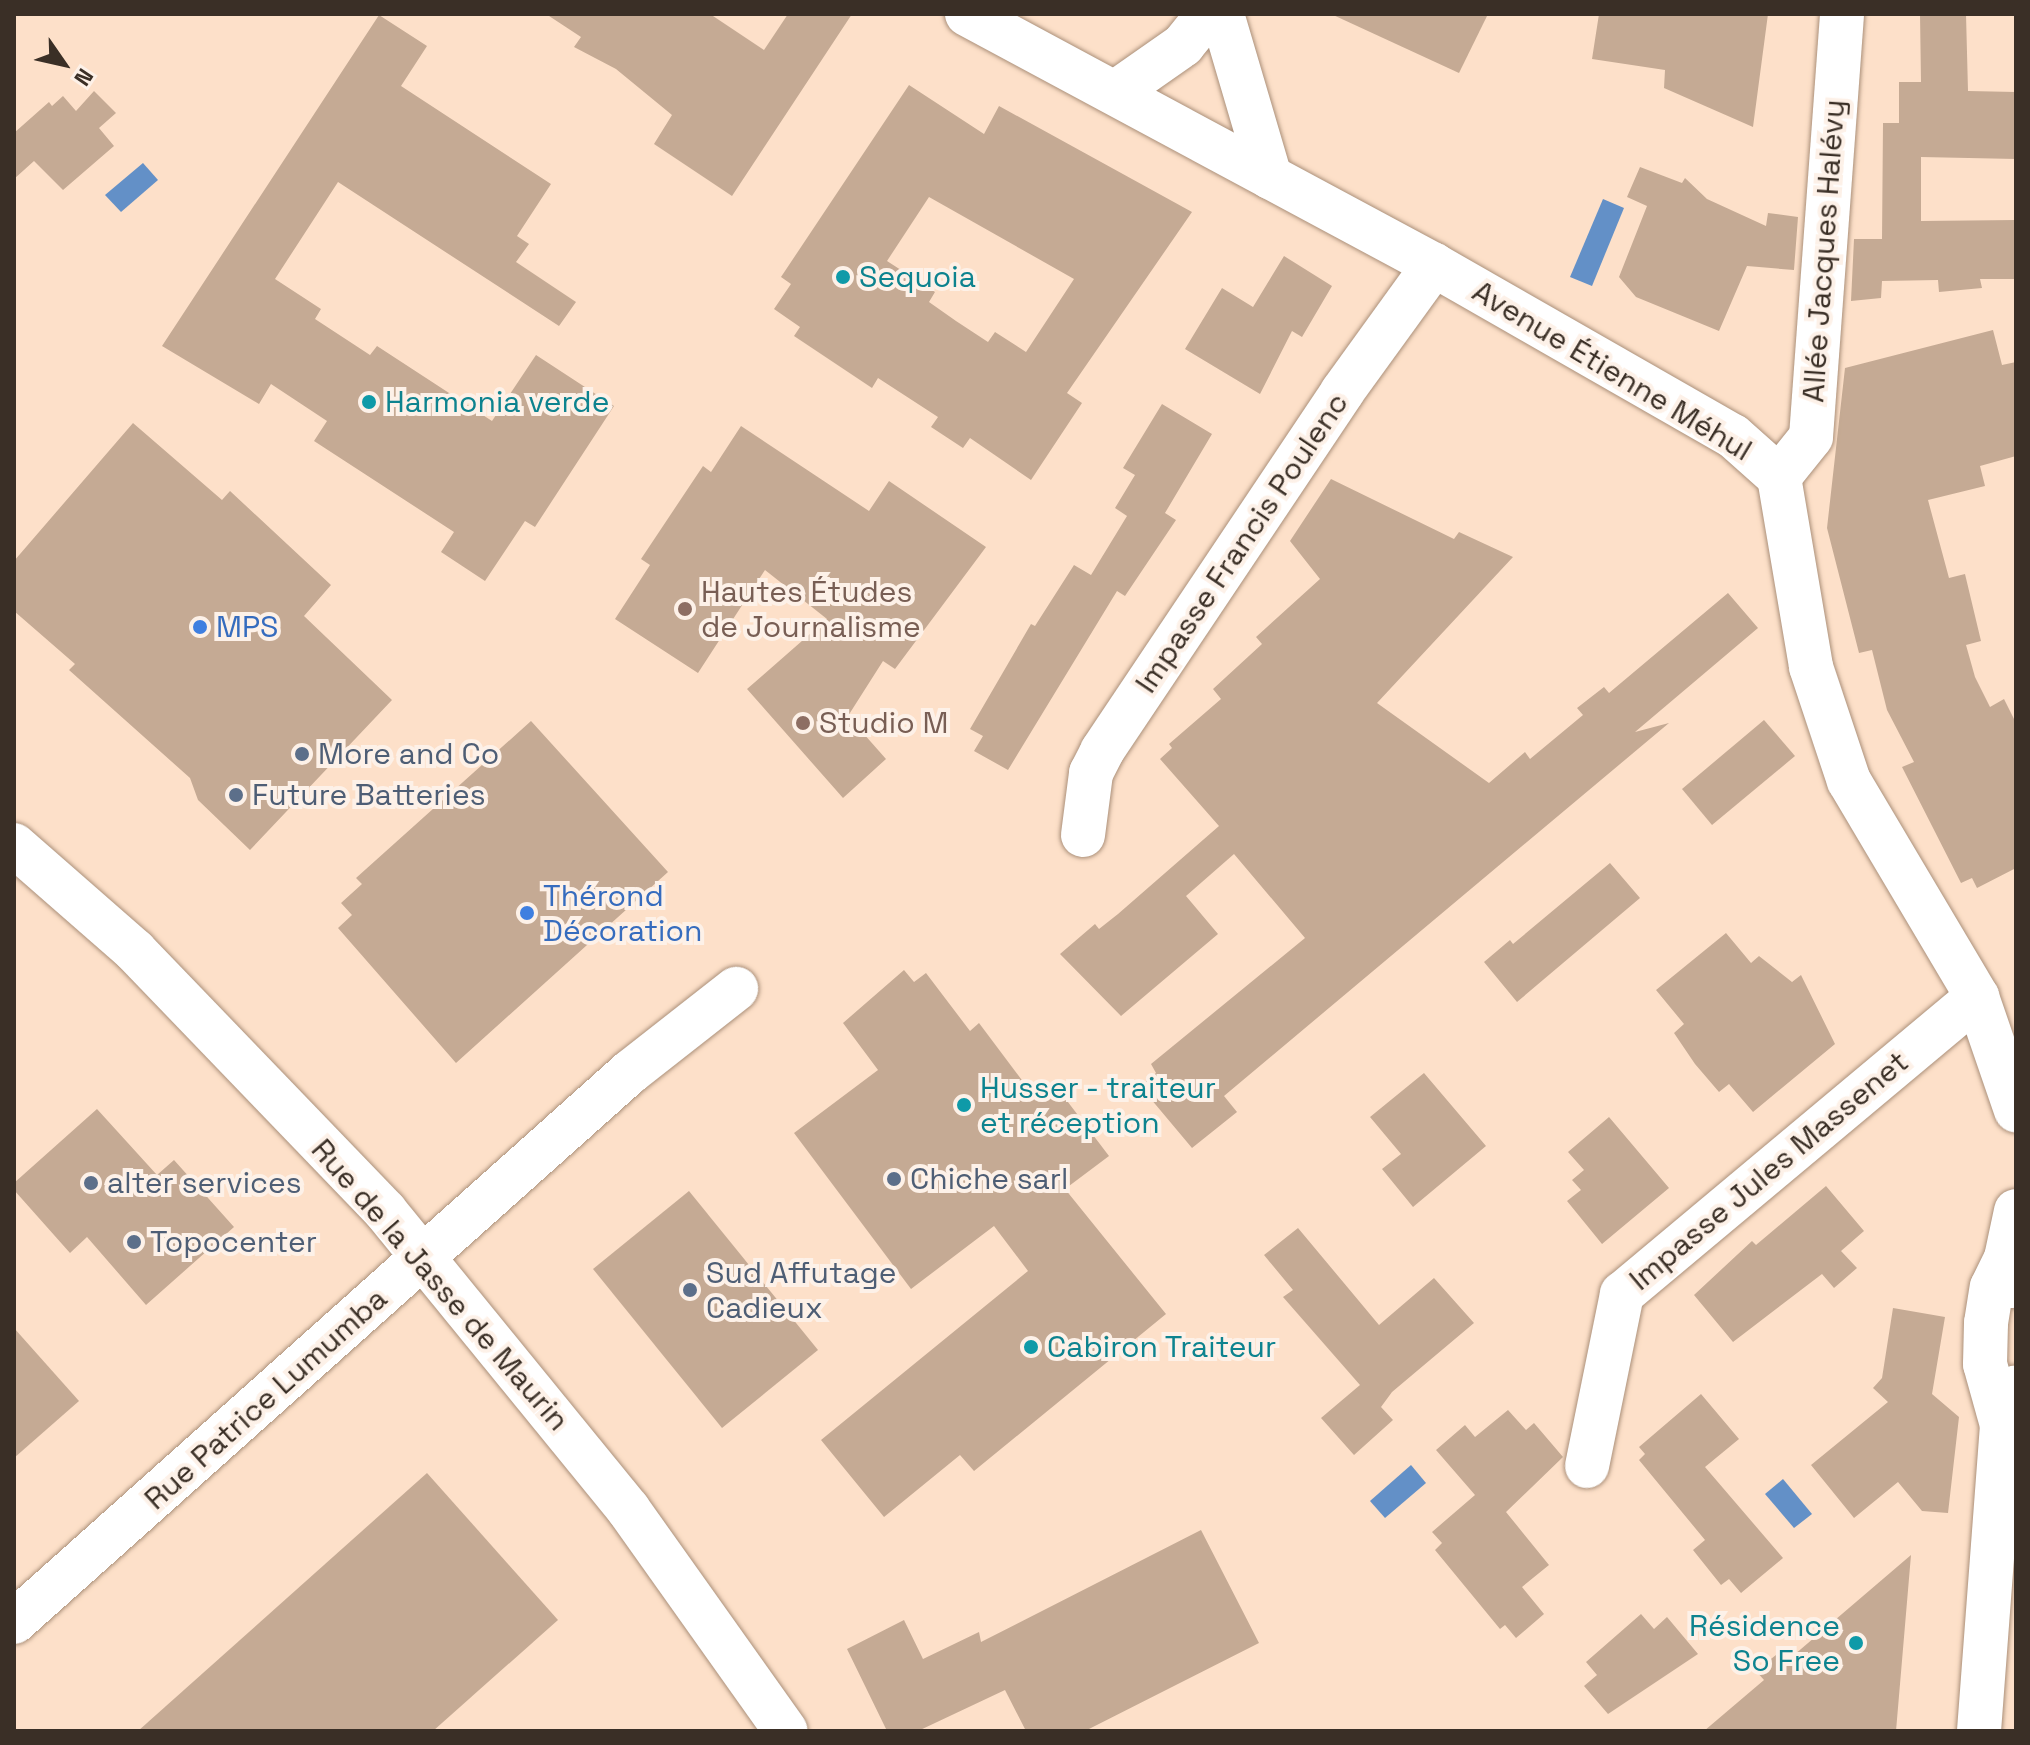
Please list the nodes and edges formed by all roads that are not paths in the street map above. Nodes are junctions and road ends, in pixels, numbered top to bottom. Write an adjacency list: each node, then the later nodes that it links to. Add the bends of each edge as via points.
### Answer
1 (967, 14): 5 (street, Avenue Étienne Méhul)
2 (1208, 14): 5 (street, via 1183,45)
3 (1222, 14): 6 (street)
4 (1842, 14): 8 (street, Allée Jacques Halévy, via 1811,437)
5 (1116, 92): 6 (street, Avenue Étienne Méhul)
6 (1270, 177): 7 (street, Avenue Étienne Méhul)
7 (1434, 265): 8 (street, Avenue Étienne Méhul, via 1733,436); 9 (street, Impasse Francis Poulenc, via 1342,392 1102,751 1091,773)
8 (1779, 477): 12 (street, Avenue Étienne Méhul, via 1811,667 1849,781)
9 (1083, 835)
10 (14, 845): 16 (street, Rue de la Jasse de Maurin, via 135,951)
11 (736, 989): 16 (street, Rue Patrice Lumumba, via 630,1072)
12 (1977, 997): 13 (street, Avenue Étienne Méhul); 18 (street, Impasse Jules Massenet, via 1622,1294)
13 (2016, 1110)
14 (2016, 1211): 15 (street)
15 (2013, 1248): 17 (street, via 1992,1287 1986,1323 1985,1364)
16 (424, 1258): 19 (street, Rue Patrice Lumumba); 20 (street, Rue de la Jasse de Maurin, via 625,1505)
17 (2009, 1406): 21 (street)
18 (1587, 1466)
19 (14, 1622)
20 (786, 1731)
21 (1979, 1731)

